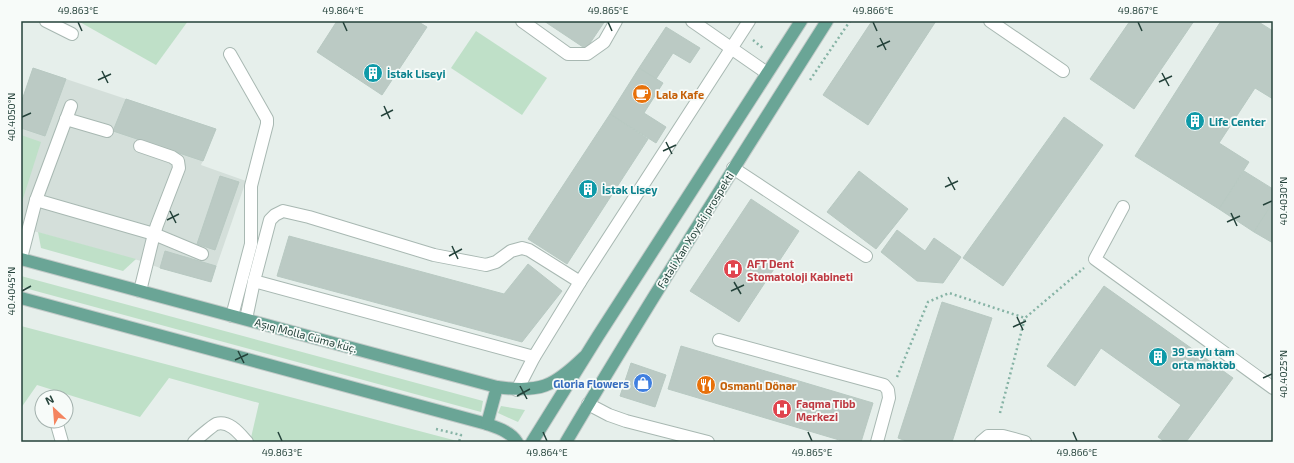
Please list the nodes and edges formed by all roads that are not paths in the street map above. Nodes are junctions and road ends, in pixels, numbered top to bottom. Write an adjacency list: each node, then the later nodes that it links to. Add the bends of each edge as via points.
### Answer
1 (46, 21): 10 (street)
2 (522, 21): 3 (street, via 568,54 587,54 604,42)
3 (616, 21)
4 (692, 21): 9 (street)
5 (749, 21): 11 (street)
6 (800, 21): 14 (main road)
7 (827, 21): 19 (main road, Fətəli Xan Xoyski prospekti)
8 (990, 21): 13 (street)
9 (707, 25): 11 (street)
10 (72, 34)
11 (731, 47): 14 (street); 27 (street)
12 (230, 54): 30 (street, via 267,119 251,186 251,244)
13 (1063, 71)
14 (767, 73): 34 (main road)
15 (71, 106): 16 (street)
16 (66, 119): 17 (street); 20 (street)
17 (107, 132)
18 (140, 146): 22 (street, via 178,161 179,168)
19 (733, 168): 24 (street); 38 (main road, Fətəli Xan Xoyski prospekti)
20 (36, 200): 22 (street); 25 (street)
21 (1124, 207): 36 (street, via 1095,259)
22 (154, 234): 23 (street); 28 (street)
23 (202, 254)
24 (866, 256)
25 (21, 259): 28 (main road, Aşıq Molla Cümə küç.)
26 (254, 281): 27 (street, via 270,220 275,214 283,211 309,216 434,255 486,265 522,248); 31 (street); 33 (street)
27 (580, 282): 33 (street)
28 (140, 291): 30 (main road, Aşıq Molla Cümə küç.)
29 (21, 298): 39 (main road)
30 (232, 316): 31 (main road, Aşıq Molla Cümə küç.)
31 (246, 319): 35 (main road, Aşıq Molla Cümə küç.)
32 (719, 340): 48 (street, via 884,385 889,398)
33 (534, 357): 37 (street)
34 (584, 357): 37 (main road, Aşıq Molla Cümə küç., via 553,383 541,388); 45 (main road)
35 (497, 387): 37 (main road, Aşıq Molla Cümə küç.); 39 (main road)
36 (1273, 388)
37 (517, 390)
38 (588, 404): 46 (main road, Fətəli Xan Xoyski prospekti); 47 (street, via 626,421)
39 (487, 424): 44 (main road, via 505,432)
40 (58, 429): 41 (street)
41 (62, 442)
42 (194, 442): 43 (street, via 216,424 227,425 236,430)
43 (247, 442)
44 (517, 442)
45 (532, 442)
46 (566, 442)
47 (708, 442)
48 (876, 442)
49 (981, 442): 50 (street, via 988,436 1003,436)
50 (1025, 442)

